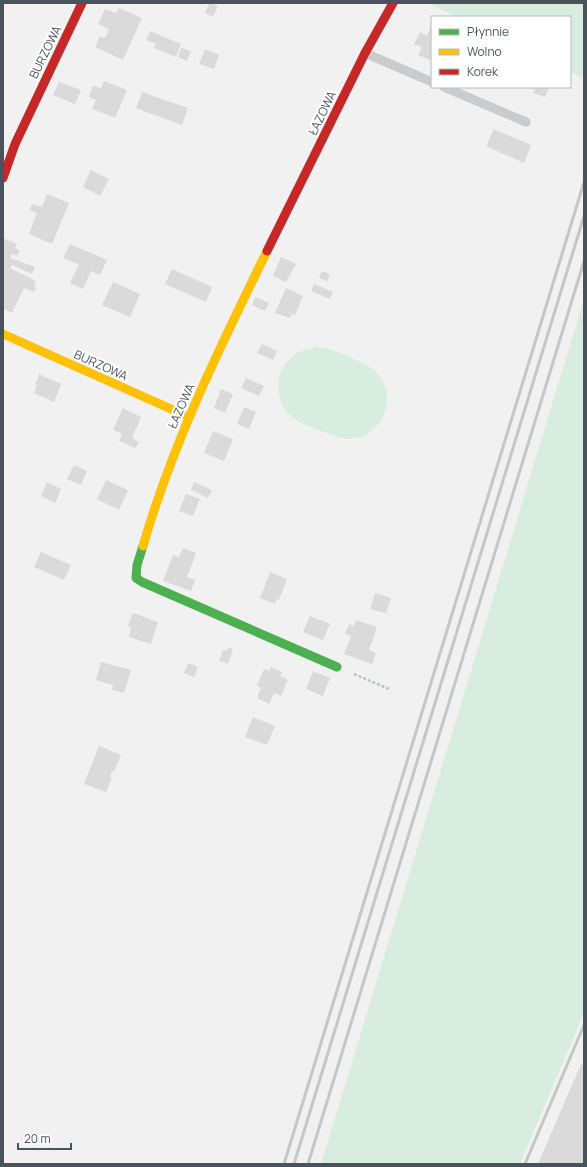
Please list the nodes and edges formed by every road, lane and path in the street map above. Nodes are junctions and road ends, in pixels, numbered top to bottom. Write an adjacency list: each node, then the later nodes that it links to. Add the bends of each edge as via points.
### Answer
1 (82, 3): 7 (street, BURZOWA, via 15,144)
2 (392, 3): 3 (street, ŁAZOWA)
3 (365, 53): 4 (lane); 9 (street, ŁAZOWA, via 213,361)
4 (431, 82)
5 (446, 88): 6 (lane)
6 (526, 122)
7 (3, 178)
8 (3, 334): 9 (street, BURZOWA)
9 (189, 417): 10 (street, ŁAZOWA, via 147,530 136,578)
10 (337, 667): 11 (path)
11 (389, 689)

